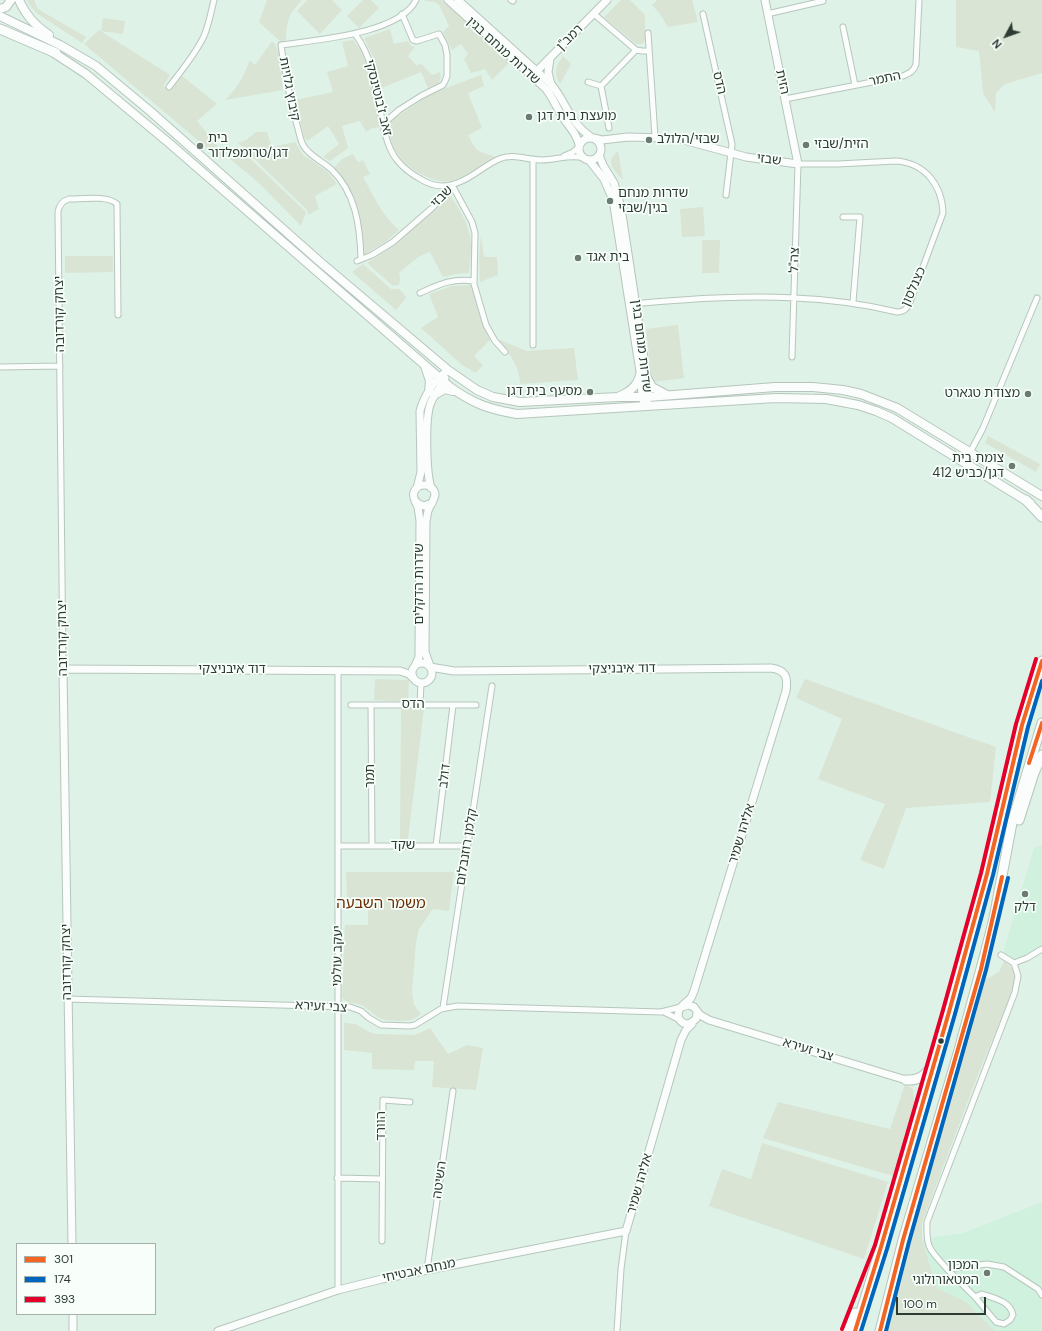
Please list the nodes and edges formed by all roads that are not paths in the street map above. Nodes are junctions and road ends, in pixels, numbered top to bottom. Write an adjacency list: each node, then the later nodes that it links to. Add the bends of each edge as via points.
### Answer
1 (11, 0): 12 (main road, via 6,7)
2 (19, 0): 22 (main road, via 31,21)
3 (214, 0): 32 (street, via 209,20 193,56)
4 (416, 0): 13 (street, קיבוץ גלויות, via 414,6)
5 (448, 0): 27 (street, שדרות מנחם בגין)
6 (458, 0): 27 (street, שדרות מנחם בגין)
7 (607, 0): 14 (street, רמב"ן)
8 (765, 0): 16 (street, הזית)
9 (919, 0): 30 (street, התמר, via 914,69 903,76)
10 (823, 1): 11 (street)
11 (806, 2): 16 (street)
12 (0, 9)
13 (402, 14): 20 (street, קיבוץ גלויות, via 378,28); 34 (street, via 413,40 439,34 447,54 447,76 443,85 411,103)
14 (594, 14): 23 (street); 26 (street, רמב"ן)
15 (703, 14): 40 (street, הדס, via 731,137)
16 (767, 14): 33 (street, הזית)
17 (0, 16): 22 (main road)
18 (0, 27): 25 (highway)
19 (843, 28): 30 (street)
20 (355, 34): 34 (street, זאב ז'בוטינסקי, via 372,68); 49 (street, קיבוץ גלויות, via 281,45 293,115 303,144 306,150 331,170 355,208)
21 (648, 34): 24 (street)
22 (60, 45): 63 (main road, via 96,66 138,101 319,261)
23 (636, 50): 24 (street); 31 (street)
24 (649, 51): 36 (street)
25 (56, 54): 60 (main road, via 86,74 169,143)
26 (550, 58): 27 (street, רמב"ן); 29 (street, via 548,72)
27 (534, 74): 29 (street, שדרות מנחם בגין); 39 (street, שדרות מנחם בגין, via 550,94 576,136)
28 (588, 82): 31 (street)
29 (551, 84): 37 (street, שדרות מנחם בגין, via 569,115)
30 (855, 85): 33 (street, התמר)
31 (601, 86): 35 (street)
32 (169, 87)
33 (786, 99): 45 (street, הזית)
34 (383, 124): 46 (street, זאב ז'בוטינסקי, via 395,158 412,175 431,185)
35 (609, 128)
36 (655, 137): 38 (street, שבזי); 40 (street, שבזי, via 680,139)
37 (593, 138): 38 (street, שבזי); 39 (street, via 584,139); 41 (street, via 600,143)
38 (622, 138): 41 (street, שבזי, via 606,147)
39 (579, 146): 42 (street, שבזי); 44 (street, via 580,153)
40 (731, 153): 45 (street, שבזי); 47 (street, הדס)
41 (600, 154): 44 (street, via 596,158); 55 (street, שדרות מנחם בגין, via 619,198)
42 (560, 158): 43 (street, שבזי); 44 (street, שבזי)
43 (533, 159): 46 (street, שבזי, via 505,157); 57 (street)
44 (586, 159): 55 (street, שדרות מנחם בגין, via 604,179 613,200)
45 (798, 164): 52 (street, צה"ל); 54 (street, כצנלסון, via 906,161 922,169 940,195 943,213 907,308 903,312 897,312)
46 (452, 185): 49 (street, שבזי, via 432,208 393,242); 50 (street, via 472,222 475,233)
47 (726, 195)
48 (843, 217): 54 (street, via 860,217)
49 (359, 260)
50 (474, 281): 51 (street, via 454,280); 58 (street, via 486,324 495,341)
51 (420, 292)
52 (793, 298): 54 (street, כצנלסון); 55 (street, כצנלסון, via 730,297); 59 (street, צה"ל)
53 (1037, 298): 72 (street, via 983,428)
54 (853, 302)
55 (632, 304): 64 (street, שדרות מנחם בגין)
56 (118, 316): 61 (street, יצחק קורדובה, via 117,204 106,199 65,200 58,212)
57 (533, 345)
58 (505, 352)
59 (792, 357)
60 (423, 364): 65 (main road); 66 (main road)
61 (60, 366): 62 (street); 85 (street, יצחק קורדובה)
62 (0, 367)
63 (448, 370): 65 (street); 69 (main road, via 477,390 506,401)
64 (644, 376): 68 (main road, via 652,387); 69 (main road, via 633,388); 70 (street, שדרות מנחם בגין)
65 (441, 379): 66 (street); 67 (main road)
66 (432, 393): 67 (main road, via 444,389); 74 (street, via 422,404 420,411 421,472); 75 (street, via 427,421 428,476)
67 (458, 393): 71 (main road, via 487,408 517,414)
68 (667, 395): 70 (main road); 72 (main road, via 795,387 843,390 874,398 897,408)
69 (618, 397): 70 (main road)
70 (645, 397): 71 (street, שדרות מנחם בגין)
71 (646, 406): 73 (main road, via 795,398 841,401 892,418)
72 (970, 452): 73 (street); 76 (main road)
73 (965, 462): 77 (main road)
74 (417, 488): 75 (street, via 422,485); 78 (street, via 414,494)
75 (431, 488): 79 (street, via 435,497)
76 (1042, 496)
77 (1026, 500): 80 (main road); 81 (highway)
78 (415, 501): 79 (street, via 424,506); 84 (street, שדרות הדקלים, via 419,513 420,536 419,657)
79 (432, 503): 83 (street, שדרות הדקלים, via 426,521 426,652)
80 (1042, 511)
81 (1042, 517)
82 (1042, 661): 120 (highway, via 1022,725 987,874)
83 (430, 666): 84 (street, via 422,663); 88 (street, דוד איבניצקי); 91 (street)
84 (414, 667): 87 (street, דוד איבניצקי); 90 (street)
85 (63, 669): 86 (street, דוד איבניצקי); 110 (street, יצחק קורדובה)
86 (338, 671): 87 (street, דוד איבניצקי); 101 (street, יעקב עולמי)
87 (400, 671): 90 (street, דוד איבניצקי)
88 (454, 671): 89 (street, דוד איבניצקי, via 771,668 782,671); 91 (street, דוד איבניצקי)
89 (786, 677): 109 (street, אליהו שמיר, via 786,691)
90 (413, 678): 92 (street)
91 (431, 678): 92 (street)
92 (421, 683): 96 (street)
93 (492, 686): 104 (street, קלמן רוזנבלום)
94 (351, 705): 95 (street, הדס)
95 (371, 705): 96 (street, הדס); 102 (street, תמר)
96 (420, 705): 97 (street, הדס)
97 (453, 705): 98 (street, הדס); 103 (street, דולב)
98 (476, 705)
99 (1042, 722): 105 (highway, via 1012,823)
100 (1042, 755): 105 (highway)
101 (339, 846): 102 (street, שקד); 111 (street, יעקב עולמי)
102 (372, 846): 103 (street, שקד)
103 (436, 846): 104 (street, שקד)
104 (467, 846): 113 (street, קלמן רוזנבלום)
105 (1004, 868): 142 (highway, via 985,954 903,1240)
106 (1042, 949): 108 (street)
107 (1002, 955): 108 (street)
108 (1014, 962): 132 (street, via 1018,976 1014,992 927,1222 926,1238 931,1252)
109 (694, 991): 112 (street, אליהו שמיר, via 691,998); 114 (street, אליהו שמיר)
110 (67, 999): 111 (street, צבי זעירא); 129 (street, יצחק קורדובה)
111 (337, 1006): 113 (street, צבי זעירא, via 357,1009 381,1024 410,1026); 125 (street, יעקב עולמי)
112 (682, 1006): 114 (street, via 692,1006); 115 (street, צבי זעירא); 116 (street, via 678,1012)
113 (443, 1008): 115 (street, צבי זעירא, via 457,1006)
114 (697, 1011): 117 (street, צבי זעירא); 118 (street)
115 (661, 1012): 116 (street, צבי זעירא)
116 (679, 1020): 118 (street, via 686,1024); 119 (street, אליהו שמיר, via 682,1028)
117 (709, 1020): 118 (street, צבי זעירא); 121 (street, צבי זעירא)
118 (693, 1023): 119 (street, אליהו שמיר)
119 (681, 1040): 127 (street, אליהו שמיר)
120 (933, 1065): 121 (highway, via 920,1078); 123 (highway)
121 (906, 1080): 123 (highway, via 919,1089)
122 (453, 1091): 131 (street, השיטה)
123 (923, 1100): 130 (highway)
124 (410, 1102): 126 (street, הוורד, via 383,1100)
125 (337, 1178): 126 (street); 133 (street, יעקב עולמי)
126 (382, 1179): 128 (street, הוורד)
127 (626, 1231): 131 (street, מנחם אבטיחי); 139 (street, אליהו שמיר)
128 (382, 1241)
129 (72, 1243)
130 (881, 1247): 140 (highway); 141 (highway)
131 (427, 1269): 133 (street, מנחם אבטיחי)
132 (947, 1269): 134 (street, via 987,1264 1004,1267 1038,1288); 135 (street)
133 (338, 1290): 138 (street, מנחם אבטיחי)
134 (1042, 1295)
135 (975, 1297): 135 (street, via 996,1322 1004,1324 1013,1315 1009,1306 997,1299 982,1294)
136 (73, 1315): 137 (street)
137 (73, 1331)
138 (218, 1331)
139 (617, 1331)
140 (848, 1331)
141 (855, 1331)
142 (880, 1331)

